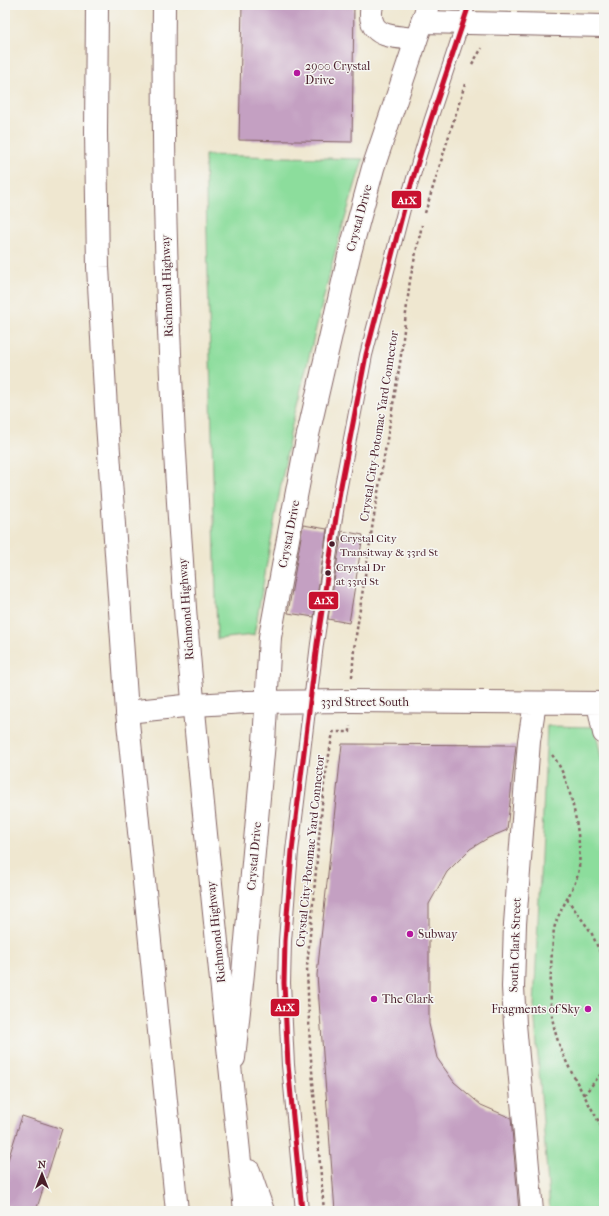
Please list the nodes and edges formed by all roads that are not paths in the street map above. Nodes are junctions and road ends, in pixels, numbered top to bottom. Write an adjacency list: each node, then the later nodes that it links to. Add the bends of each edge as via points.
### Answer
1 (97, 5): 12 (main road, via 98,267)
2 (164, 5): 11 (main road, Richmond Highway, via 169,349 177,493)
3 (372, 5): 5 (main road, via 372,21 382,34)
4 (466, 14): 5 (main road); 6 (main road, via 492,24); 8 (lane, via 405,205 366,355 340,491)
5 (422, 22): 7 (main road, Crystal Drive, via 371,175 349,256 307,439 270,637)
6 (604, 26)
7 (267, 702): 8 (main road, 33rd Street South); 11 (main road, 33rd Street South); 14 (main road, Crystal Drive)
8 (310, 702): 9 (main road, 33rd Street South); 19 (lane, via 292,851 284,983 288,1065)
9 (534, 703): 10 (main road, 33rd Street South); 20 (main road, South Clark Street, via 515,924 513,987)
10 (601, 703): 13 (main road)
11 (194, 705): 12 (main road, 33rd Street South); 14 (main road, Richmond Highway)
12 (126, 712): 16 (main road)
13 (604, 733)
14 (232, 1078): 15 (main road, Richmond Highway)
15 (237, 1138): 17 (main road, Richmond Highway); 18 (main road)
16 (177, 1211)
17 (244, 1211)
18 (263, 1211)
19 (302, 1211)
20 (532, 1211)

